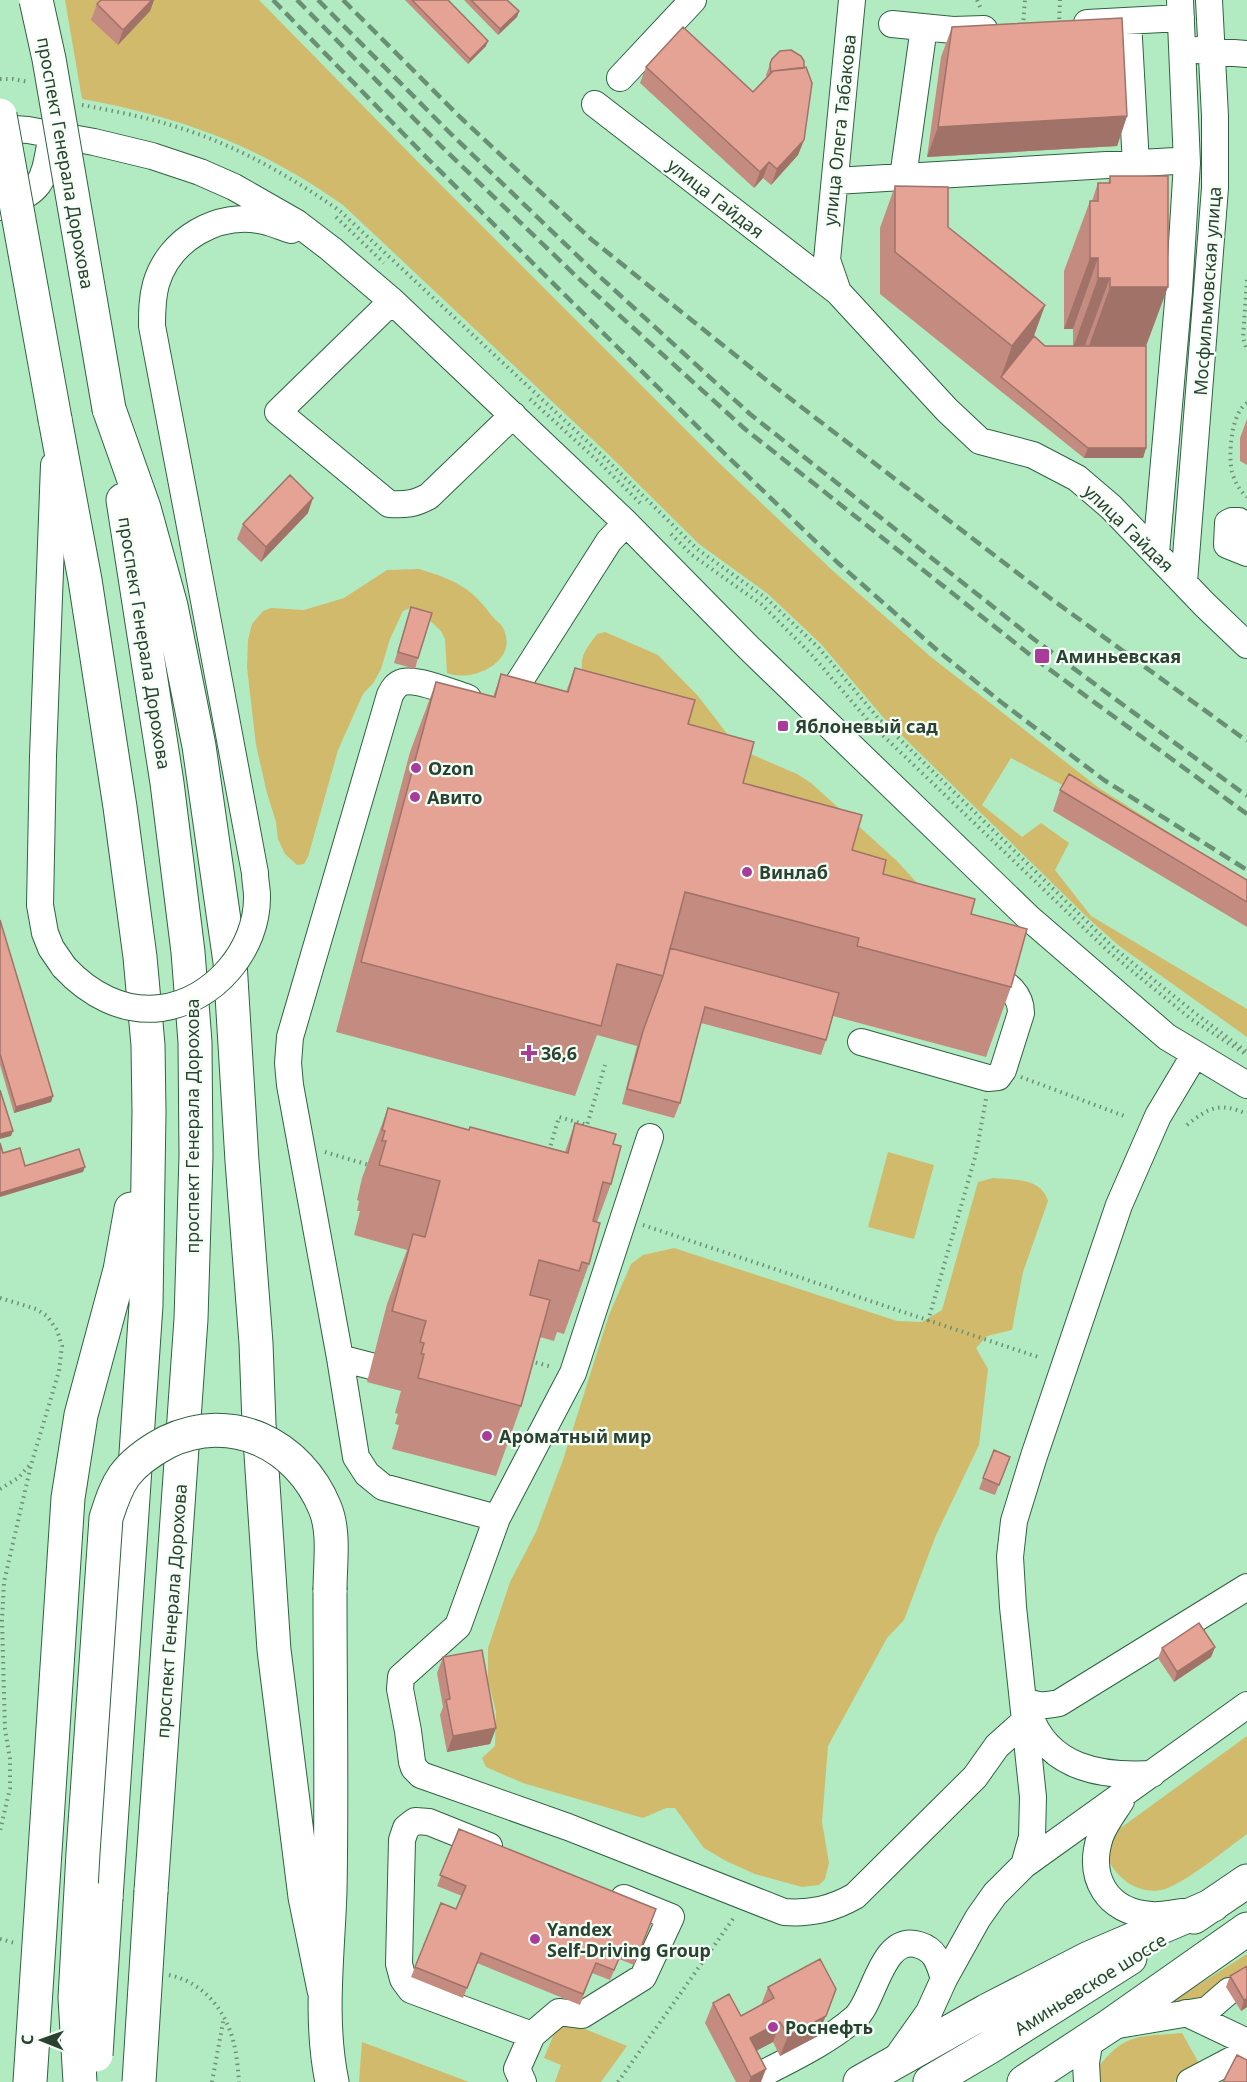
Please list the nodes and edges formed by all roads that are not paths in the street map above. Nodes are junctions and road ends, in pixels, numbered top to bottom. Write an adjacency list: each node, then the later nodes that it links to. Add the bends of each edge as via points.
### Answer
1 (36, 0): 28 (main road, проспект Генерала Дорохова, bridge)
2 (693, 0): 14 (street)
3 (852, 0): 22 (street, улица Олега Табакова)
4 (1209, 0): 12 (street, Мосфильмовская улица)
5 (1180, 9): 7 (street); 11 (street, Мосфильмовская улица)
6 (1060, 12): 7 (street)
7 (1141, 14): 20 (street)
8 (892, 24): 9 (street)
9 (924, 27): 10 (street); 21 (street)
10 (1023, 27)
11 (1182, 49): 12 (street); 19 (street, Мосфильмовская улица)
12 (1213, 51): 13 (street); 35 (street, Мосфильмовская улица, via 1215,188)
13 (1247, 54)
14 (620, 78)
15 (595, 104): 26 (street, улица Гайдая)
16 (0, 115): 30 (main road, bridge)
17 (0, 128): 18 (street)
18 (52, 135): 23 (street, via 45,172 37,188); 24 (street, via 152,156 200,172 297,223)
19 (1187, 163): 20 (street); 33 (street, Мосфильмовская улица)
20 (1136, 164): 21 (street)
21 (903, 177): 22 (street)
22 (835, 181): 25 (street, улица Олега Табакова)
23 (0, 207)
24 (332, 249): 27 (street); 30 (street, bridge, via 262,221 233,220 206,226 169,256 152,300 152,326 257,897 247,943 235,963 202,993 161,1008 138,1008 94,994 64,968 45,933 40,905)
25 (827, 260): 26 (street, улица Гайдая)
26 (838, 292): 33 (street, улица Гайдая, via 947,411 980,441 1033,455 1077,478)
27 (392, 301): 29 (street); 29 (street, via 278,412 389,504 406,505 429,496)
28 (109, 409): 58 (main road, via 144,507 171,606 199,746 230,963 274,1650 305,1897); 71 (main road, проспект Генерала Дорохова, bridge, via 167,783 195,1042 191,1319)
29 (513, 415): 31 (street)
30 (55, 419): 41 (main road, via 122,818 140,957)
31 (626, 523): 39 (street, via 748,647 1029,918 1167,1036); 43 (street, via 609,541 518,705 485,704 406,681 390,695 290,1037 288,1063)
32 (1247, 529): 34 (street, via 1239,521 1228,523 1227,545)
33 (1156, 553): 35 (street, улица Гайдая)
34 (1247, 553)
35 (1184, 582): 36 (street, улица Гайдая)
36 (1247, 645)
37 (968, 959): 38 (street, via 1014,991 1021,1004 1021,1013 996,1074)
38 (861, 1042)
39 (1195, 1054): 40 (street); 48 (street, via 1158,1116 1119,1205 1014,1521 1010,1557)
40 (1247, 1085)
41 (148, 1112): 68 (main road, via 120,1270 81,1415 69,1498); 70 (main road, bridge, via 146,1305)
42 (650, 1137): 45 (street, via 573,1373)
43 (340, 1358): 44 (street); 45 (street, via 356,1457 367,1474 383,1487)
44 (371, 1366)
45 (497, 1518): 48 (street, via 458,1626 401,1677 412,1762 417,1772 784,1912 802,1913 839,1905 855,1896 975,1777)
46 (1247, 1587): 48 (street, via 1059,1703 1033,1705)
47 (1247, 1705): 49 (street)
48 (1025, 1710): 49 (street, via 1039,1736 1064,1760 1126,1775); 52 (street, via 1033,1797 1032,1837)
49 (1152, 1774): 50 (street)
50 (1126, 1793): 52 (street); 55 (street, via 1100,1836 1095,1866 1100,1884 1115,1904 1152,1916)
51 (506, 1852): 62 (street, via 429,1822 415,1821 406,1828 402,1840 399,1964 411,1990)
52 (1024, 1864): 57 (street, via 989,1902)
53 (1247, 1881): 55 (main road, Аминьевское шоссе)
54 (605, 1891): 62 (street, via 671,1917 643,1977 582,2015 559,2012)
55 (1213, 1905): 65 (main road, via 1089,1958); 75 (main road, Аминьевское шоссе)
56 (1247, 1929): 61 (main road)
57 (944, 1979): 65 (street, via 928,2012); 67 (street, via 929,1948 913,1943 897,1947 885,1962 858,2016 826,2040)
58 (324, 1990): 69 (main road, bridge, via 330,1892 331,1536 326,1510 303,1470 288,1455 253,1436 225,1430 206,1431 172,1440 137,1461 113,1495 106,1518 75,1998); 72 (main road)
59 (1233, 1999): 60 (street)
60 (1197, 2011): 61 (street); 63 (street)
61 (1100, 2032): 76 (main road); 77 (street, via 1086,2062)
62 (532, 2035): 73 (street, via 517,2068)
63 (1247, 2042)
64 (1247, 2052): 66 (street)
65 (891, 2065): 74 (main road)
66 (1213, 2074): 78 (street)
67 (753, 2079)
68 (30, 2082)
69 (80, 2082)
70 (94, 2082)
71 (139, 2082)
72 (332, 2082)
73 (522, 2082)
74 (860, 2082)
75 (930, 2082)
76 (1024, 2082)
77 (1088, 2082)
78 (1190, 2082)

